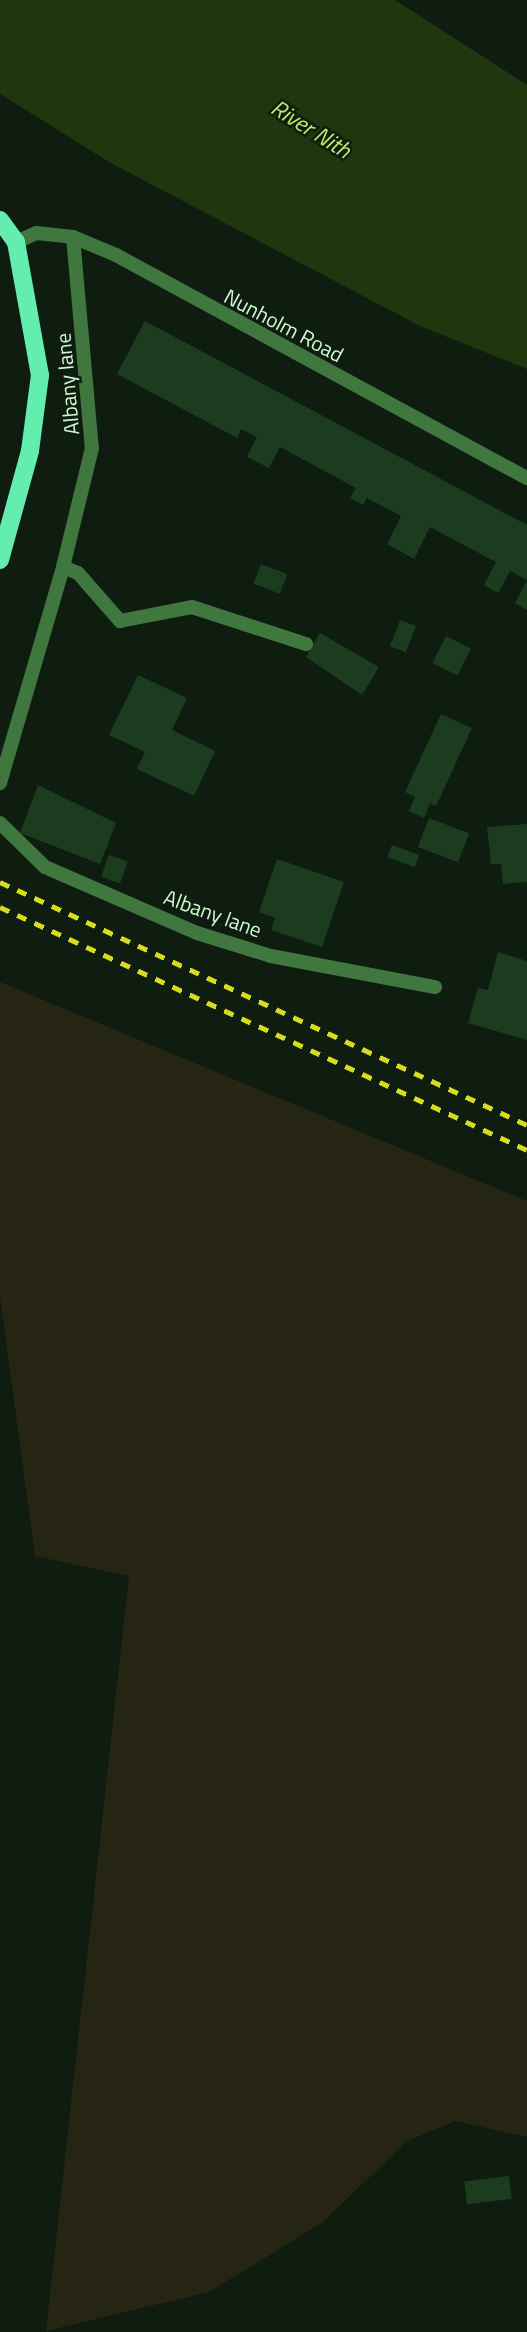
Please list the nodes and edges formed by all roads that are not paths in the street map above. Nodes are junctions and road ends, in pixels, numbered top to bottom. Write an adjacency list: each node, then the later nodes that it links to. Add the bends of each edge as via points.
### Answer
1 (0, 220): 3 (main road)
2 (73, 237): 3 (street, Nunholm Road, via 36,233); 4 (street, Nunholm Road); 6 (street, Albany lane, via 92,448)
3 (16, 242): 5 (main road, via 40,375 30,450)
4 (527, 478)
5 (0, 560)
6 (63, 567): 7 (street, via 78,573 120,621 192,607); 8 (street, Albany lane)
7 (306, 644)
8 (0, 783)
9 (0, 823): 10 (street, Albany lane, via 45,867 197,933 271,956)
10 (435, 987)

